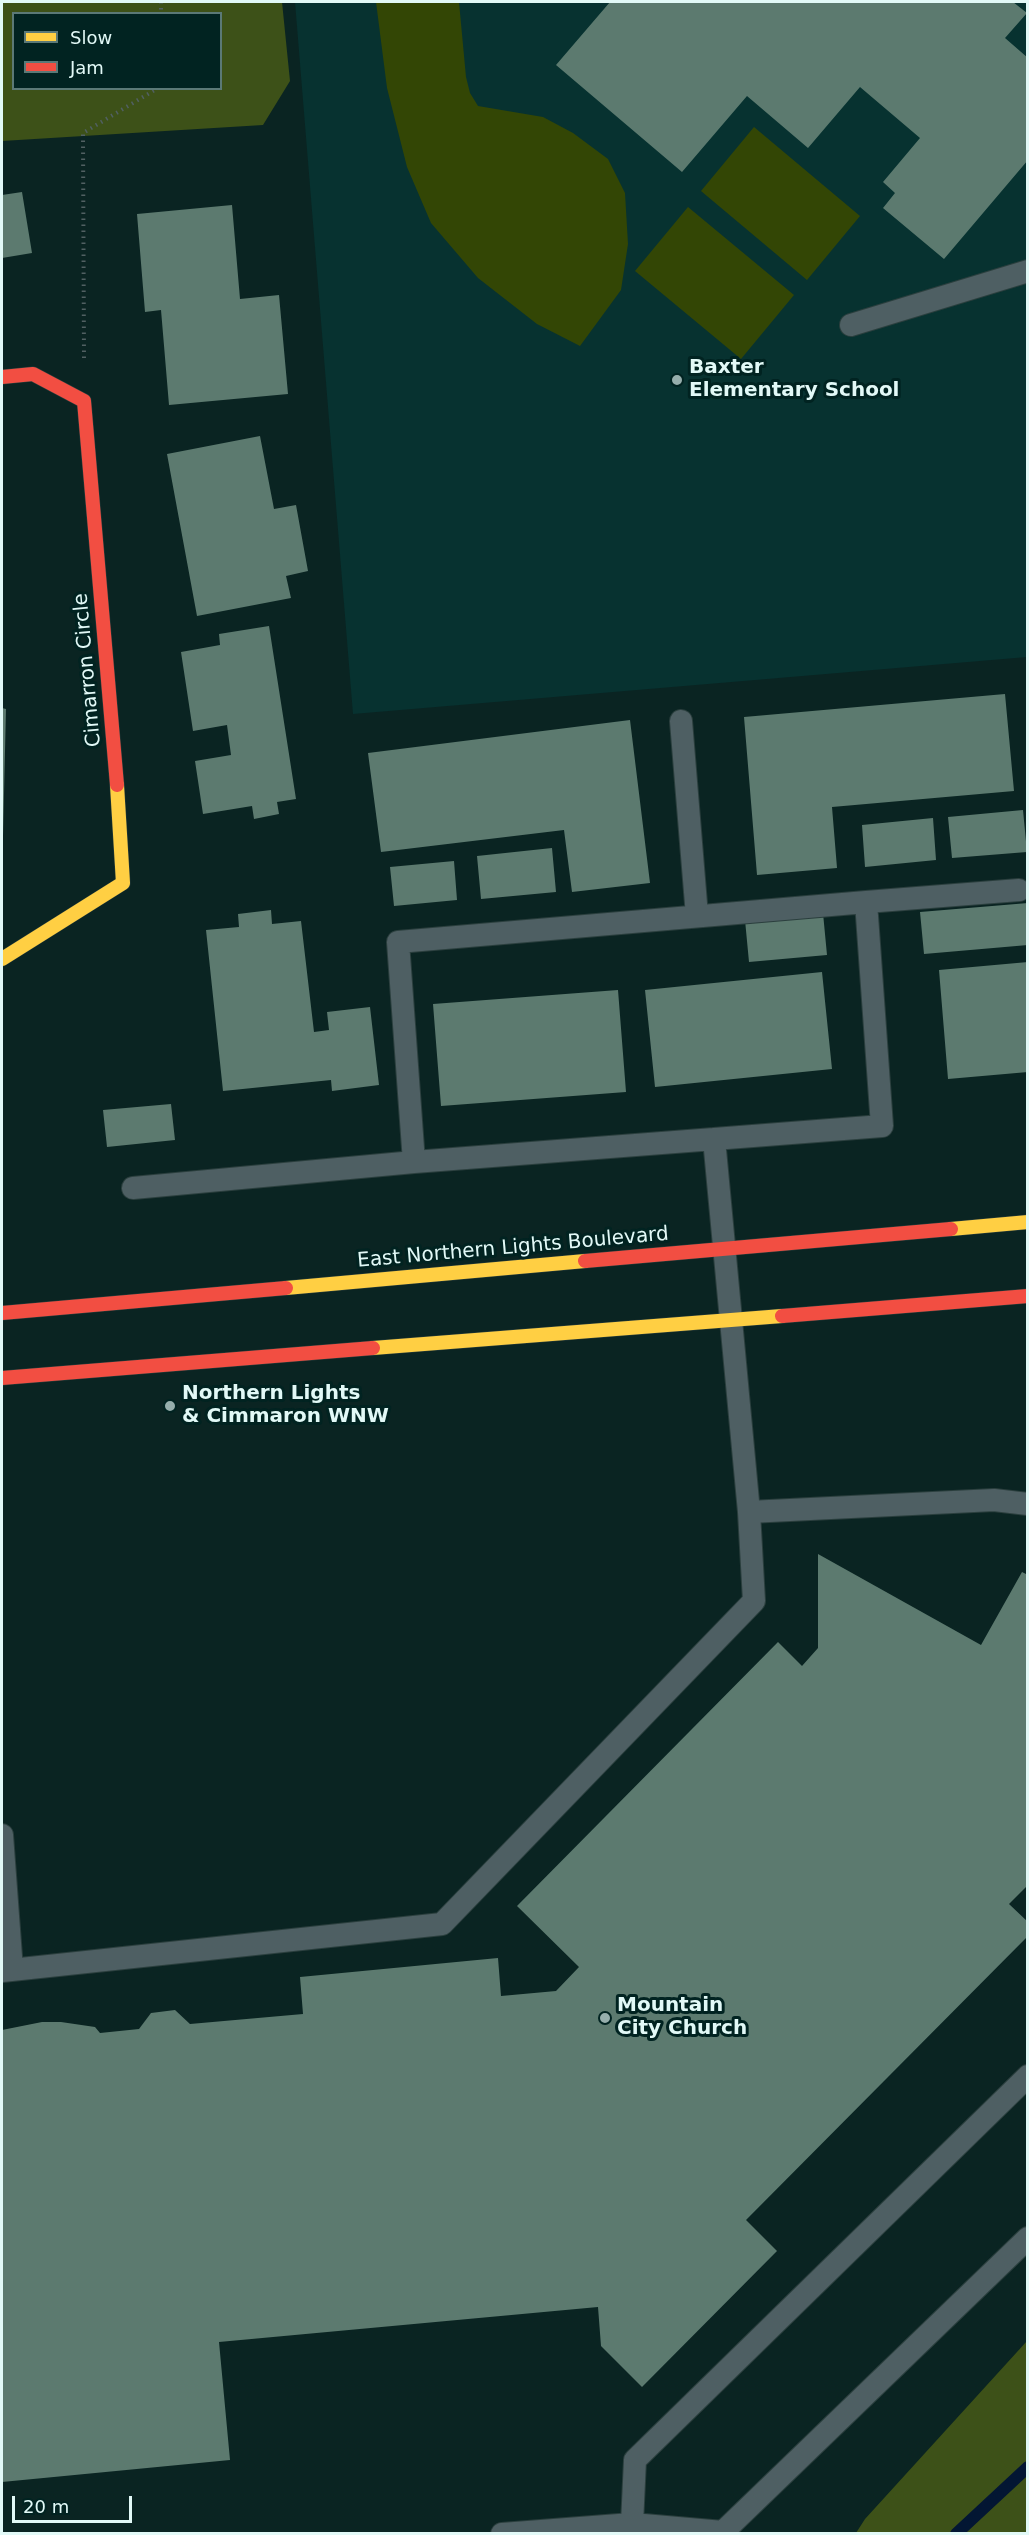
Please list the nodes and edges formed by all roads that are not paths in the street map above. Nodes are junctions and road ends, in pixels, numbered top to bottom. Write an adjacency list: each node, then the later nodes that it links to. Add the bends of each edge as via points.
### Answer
1 (1028, 271): 2 (lane)
2 (851, 325)
3 (2, 377): 8 (main road, Cimarron Circle, via 33,374 84,400 123,882)
4 (681, 721): 7 (lane)
5 (1019, 890): 6 (lane)
6 (866, 902): 7 (lane); 9 (lane, via 882,1126)
7 (697, 916): 10 (lane, via 398,942)
8 (2, 959)
9 (714, 1139): 10 (lane); 13 (lane)
10 (414, 1162): 11 (lane)
11 (133, 1188)
12 (1028, 1221): 13 (main road, East Northern Lights Boulevard)
13 (725, 1249): 15 (main road, East Northern Lights Boulevard); 16 (lane)
14 (1028, 1296): 16 (main road)
15 (2, 1313)
16 (731, 1319): 17 (main road); 19 (lane)
17 (2, 1378)
18 (1028, 1504): 19 (lane, via 993,1500)
19 (749, 1512): 21 (lane, via 754,1601 442,1924)
20 (2, 1835): 21 (lane)
21 (7, 1970)
22 (1028, 2076): 24 (lane, via 635,2460)
23 (1028, 2238): 24 (lane, via 723,2532)
24 (632, 2524): 25 (lane)
25 (502, 2534)

